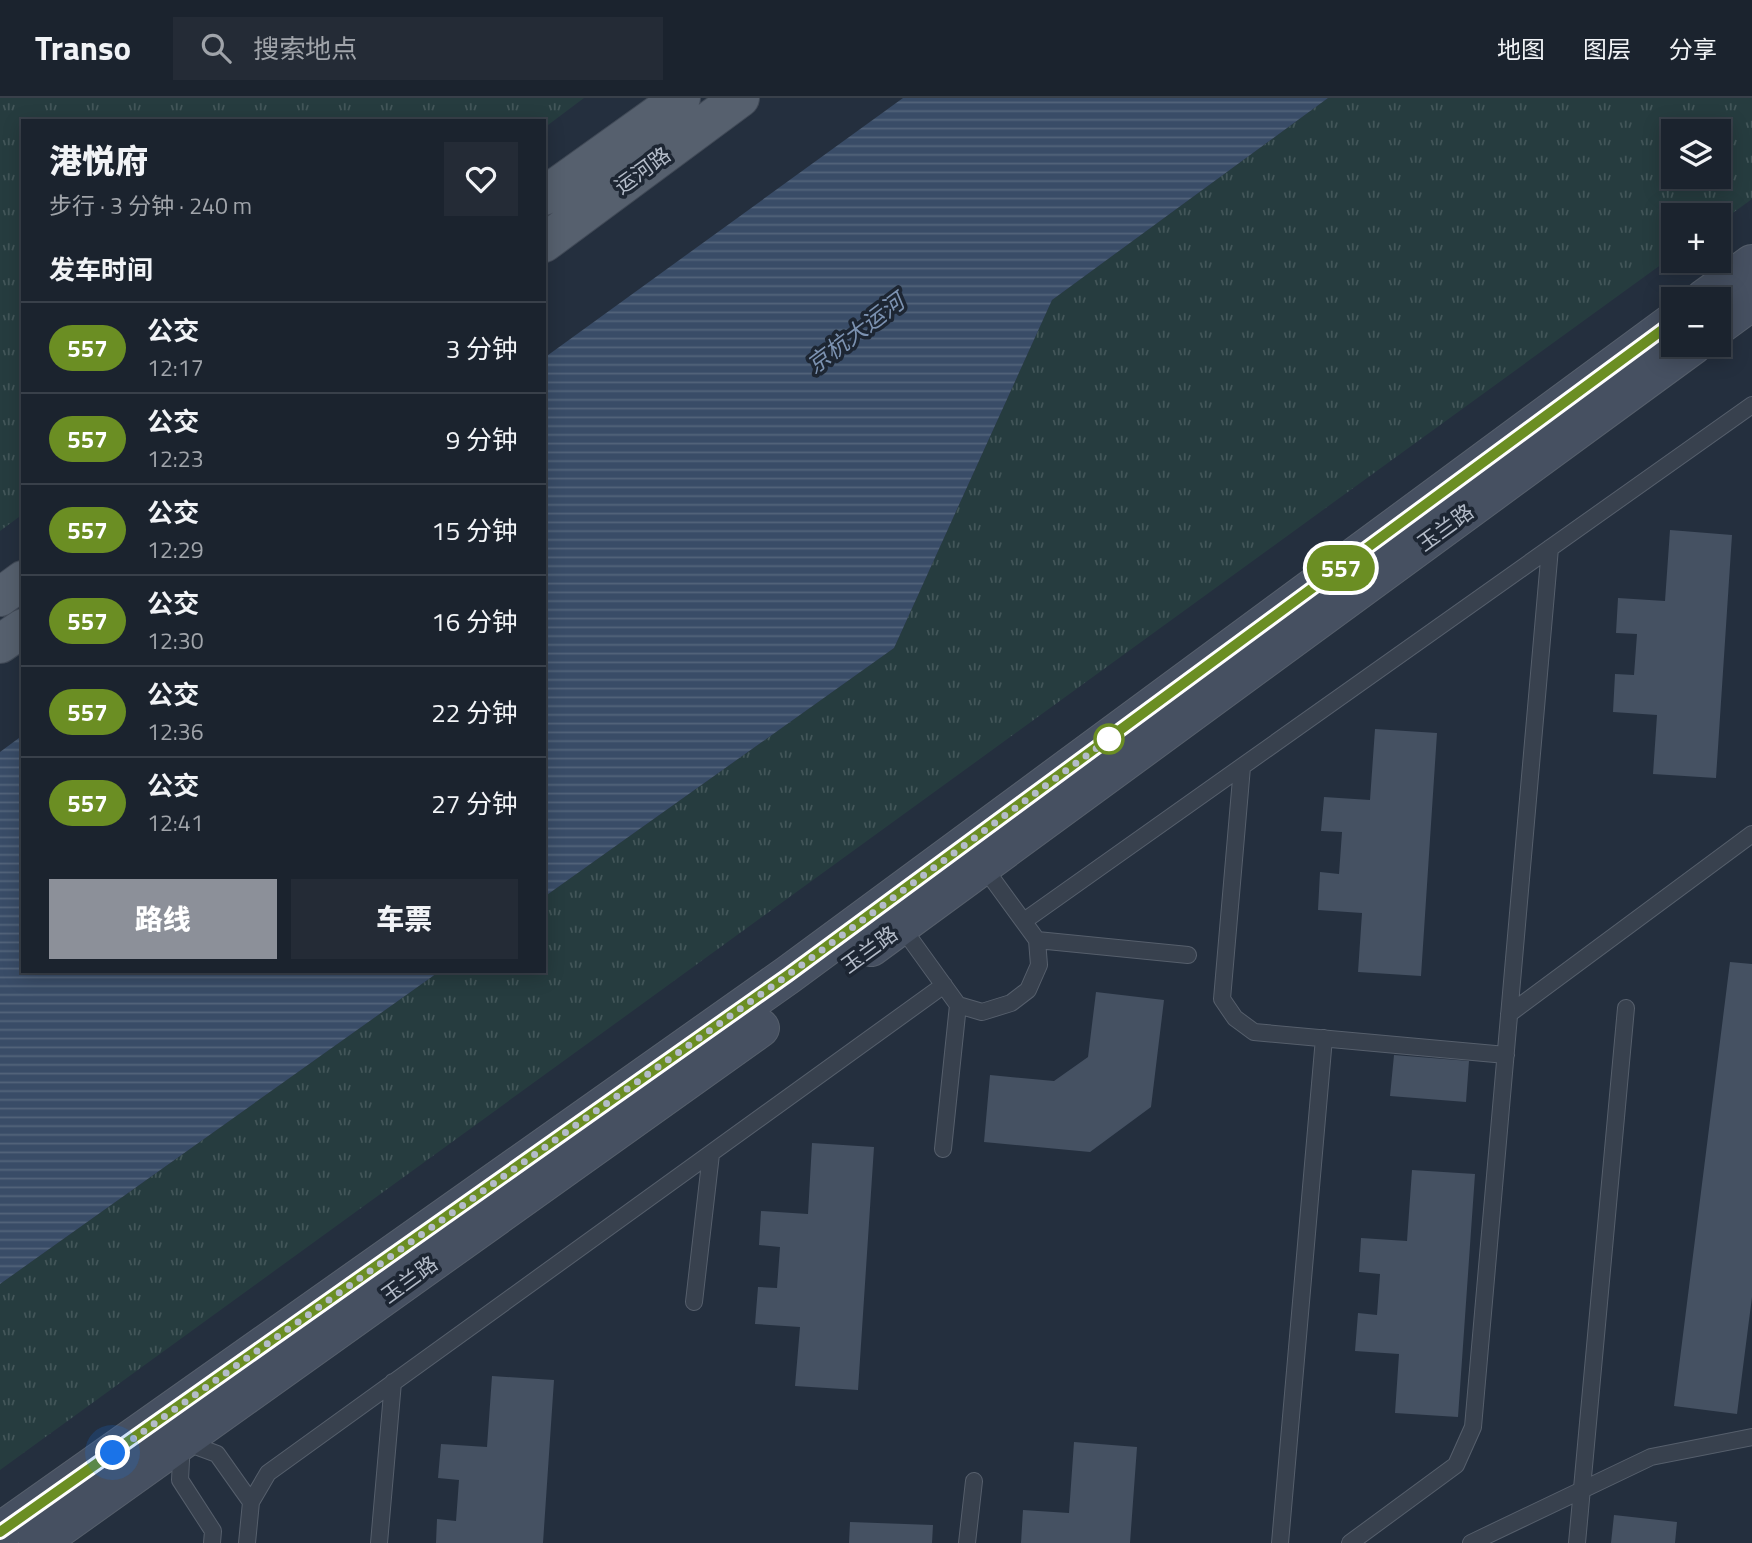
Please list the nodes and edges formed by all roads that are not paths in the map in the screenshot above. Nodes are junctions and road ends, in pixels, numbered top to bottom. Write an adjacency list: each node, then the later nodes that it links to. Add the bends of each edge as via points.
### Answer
1 (681, 98): 3 (main road, 运河路)
2 (740, 98): 4 (main road, 运河路)
3 (546, 195)
4 (546, 242)
5 (1752, 264): 6 (street)
6 (1720, 287)
7 (1752, 302): 8 (street)
8 (1731, 317)
9 (1661, 331): 20 (street, 玉兰路)
10 (1677, 357): 19 (street, 玉兰路)
11 (1752, 405): 12 (lane)
12 (1550, 548): 17 (lane); 28 (lane)
13 (21, 581): 14 (main road)
14 (0, 597)
15 (21, 629): 16 (main road)
16 (0, 644)
17 (1242, 767): 21 (lane); 29 (lane, via 1222,999 1235,1018 1254,1032)
18 (1752, 834): 28 (lane)
19 (983, 866): 20 (lane); 21 (lane); 22 (street, 玉兰路)
20 (926, 874): 22 (lane); 40 (street, 玉兰路)
21 (1024, 921): 23 (lane)
22 (901, 926): 25 (lane); 36 (street, 玉兰路)
23 (1037, 940): 24 (lane); 26 (lane, via 1039,965 1028,990 1011,1003 982,1012)
24 (1188, 955)
25 (944, 985): 26 (lane); 32 (lane)
26 (958, 1005): 31 (lane)
27 (1626, 1008): 38 (lane)
28 (1509, 1014): 30 (lane)
29 (1324, 1038): 30 (lane); 46 (lane)
30 (1506, 1055): 47 (lane, via 1473,1427 1456,1465)
31 (943, 1149)
32 (710, 1154): 33 (lane); 34 (lane)
33 (694, 1302)
34 (393, 1382): 39 (lane, via 268,1472); 44 (lane)
35 (1752, 1437): 38 (lane, via 1651,1457)
36 (182, 1441): 39 (lane, via 217,1454); 41 (street, 玉兰路); 42 (lane, via 180,1480 213,1531)
37 (974, 1481): 45 (lane)
38 (1582, 1490): 48 (lane); 49 (lane)
39 (251, 1502): 43 (lane)
40 (0, 1532)
41 (38, 1543)
42 (212, 1543)
43 (247, 1543)
44 (379, 1543)
45 (967, 1543)
46 (1280, 1543)
47 (1350, 1543)
48 (1472, 1543)
49 (1577, 1543)

